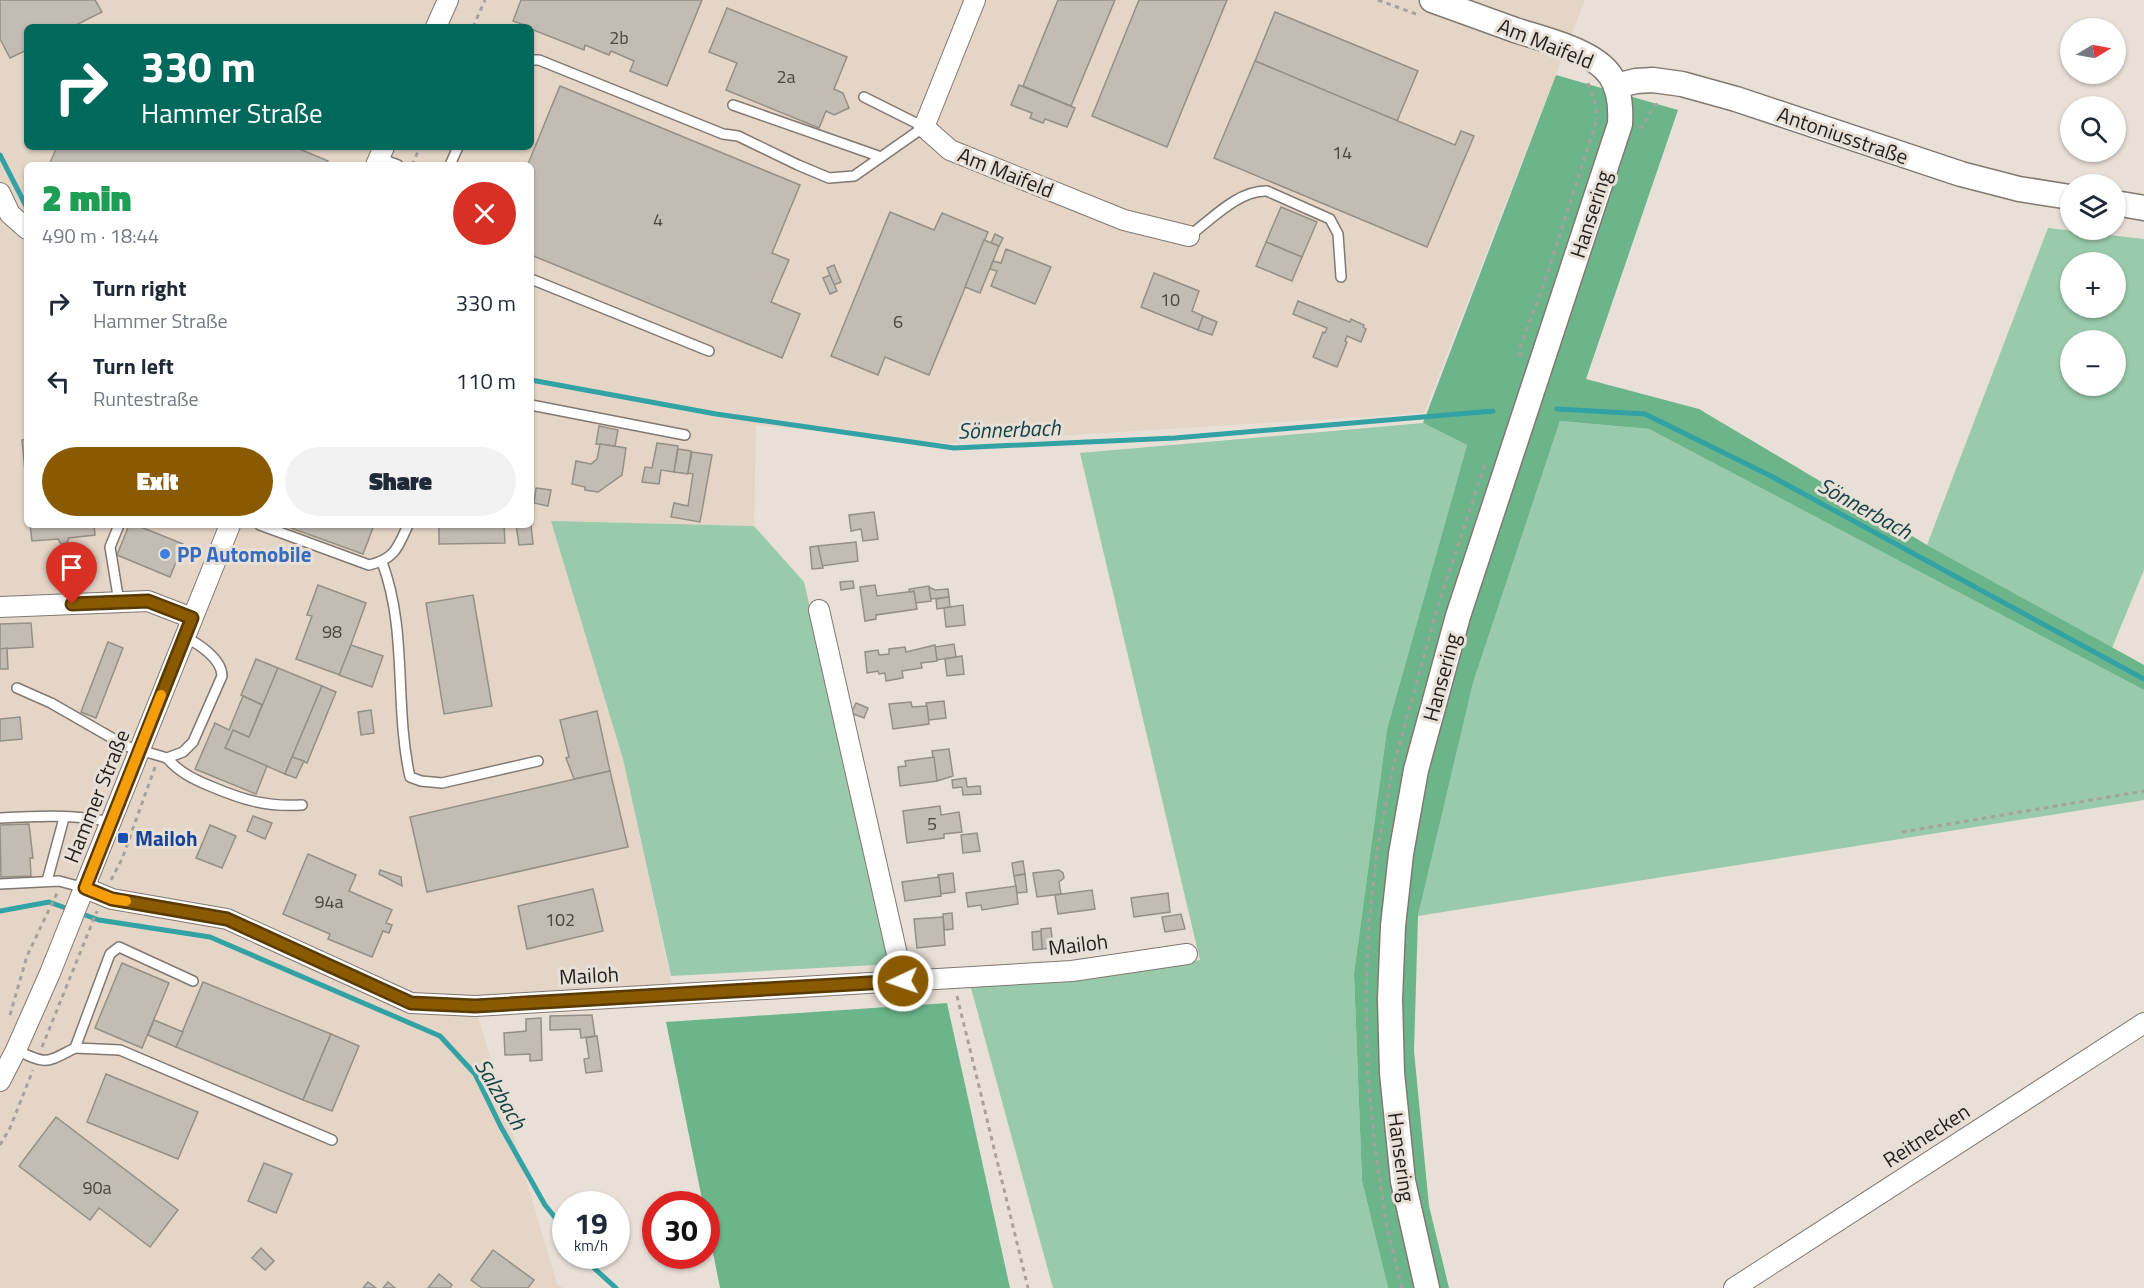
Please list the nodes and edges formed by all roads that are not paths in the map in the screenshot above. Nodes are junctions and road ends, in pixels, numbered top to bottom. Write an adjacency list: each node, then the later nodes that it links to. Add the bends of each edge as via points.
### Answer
1 (448, 0): 4 (street)
2 (975, 0): 9 (street)
3 (1432, 0): 6 (street, Am Maifeld, via 1585,55 1604,68)
4 (437, 24)
5 (534, 60): 10 (lane, via 723,134 738,136 829,177 854,176)
6 (1616, 86): 12 (street, Antoniusstraße, via 1653,80 1682,84 1961,174); 51 (street, Hansering, via 1620,124 1458,616 1416,770 1401,854 1390,999 1392,1073 1403,1181)
7 (864, 97): 9 (lane)
8 (733, 105): 10 (lane)
9 (924, 127): 10 (lane); 16 (street, Am Maifeld, via 950,150 1124,220)
10 (881, 156)
11 (0, 193): 15 (street, via 10,214)
12 (2060, 195)
13 (2126, 205): 14 (street)
14 (2144, 208)
15 (24, 226)
16 (1189, 236): 17 (lane, via 1235,202 1257,191 1267,191 1330,219 1338,234)
17 (1341, 277)
18 (534, 280): 19 (lane)
19 (709, 351)
20 (534, 406): 21 (lane)
21 (685, 435)
22 (118, 528): 28 (lane, via 110,548)
23 (229, 528): 30 (street, Hammer Straße)
24 (268, 528): 26 (lane, via 369,565)
25 (407, 528): 26 (lane, via 395,552)
26 (382, 562): 35 (lane, via 396,615 402,724 410,777 442,783)
27 (0, 602): 28 (street)
28 (119, 602): 30 (street, via 148,601)
29 (819, 610): 45 (street)
30 (192, 618): 31 (street, Hammer Straße)
31 (184, 637): 33 (street, Hammer Straße); 34 (lane, via 217,662 222,676 193,742 183,752)
32 (17, 688): 33 (lane)
33 (139, 752): 34 (lane); 39 (street, Hammer Straße)
34 (167, 758): 36 (lane, via 176,770 241,800)
35 (538, 761)
36 (302, 806)
37 (0, 818): 38 (lane)
38 (64, 818): 39 (lane); 40 (lane)
39 (110, 822): 42 (street, Hammer Straße)
40 (47, 881): 41 (lane); 42 (lane, via 59,881)
41 (0, 884)
42 (83, 893): 45 (street, Mailoh, via 227,919 411,1003 475,1006); 48 (street, Hammer Straße)
43 (1187, 954): 45 (street, Mailoh, via 1072,971)
44 (193, 981): 47 (lane, via 119,946 110,954)
45 (903, 981)
46 (2144, 1023): 52 (street, Reitnecken)
47 (75, 1048): 48 (lane, via 48,1061); 50 (lane, via 120,1050)
48 (16, 1050): 49 (street, Hammer Straße)
49 (2, 1074)
50 (332, 1140)
51 (1427, 1288)
52 (1734, 1288)

